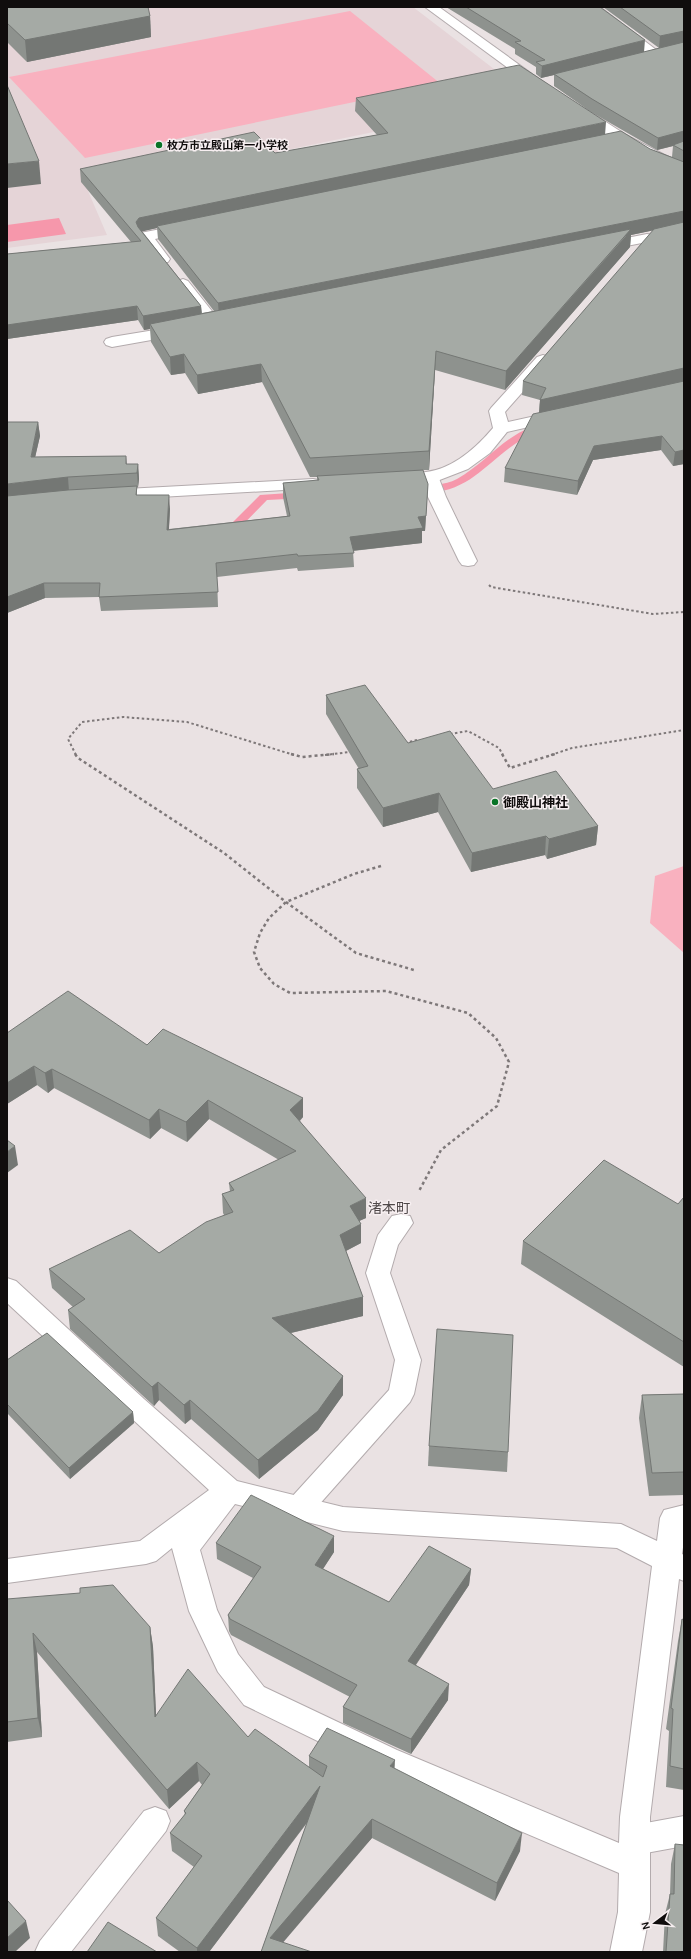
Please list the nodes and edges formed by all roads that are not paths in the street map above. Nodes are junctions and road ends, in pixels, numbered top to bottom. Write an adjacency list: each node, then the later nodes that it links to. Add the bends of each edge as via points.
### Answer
1 (431, 7): 6 (street, via 539,84)
2 (592, 7): 4 (street)
3 (670, 52): 4 (street)
4 (657, 55): 5 (street)
5 (642, 58)
6 (553, 86)
7 (570, 105): 8 (street)
8 (621, 138): 9 (street); 11 (street)
9 (605, 142)
10 (677, 150): 11 (street)
11 (654, 157): 12 (street)
12 (684, 170)
13 (200, 225): 17 (street, via 145,236 172,270)
14 (585, 250): 15 (street, via 654,236)
15 (632, 256)
16 (229, 320): 17 (street)
17 (202, 326): 18 (street)
18 (112, 342)
19 (553, 349): 21 (street, via 497,411)
20 (569, 413): 21 (street)
21 (501, 428): 22 (street, via 484,449 462,465)
22 (431, 477): 23 (street); 26 (street, via 436,497)
23 (376, 480)
24 (328, 483): 25 (street)
25 (92, 496)
26 (468, 561)
27 (401, 1223): 30 (street, via 386,1242 378,1274 408,1360 401,1394)
28 (7, 1288): 29 (street, via 134,1407)
29 (229, 1491): 30 (street); 33 (street, via 146,1552); 36 (street, via 186,1548 204,1611 228,1663 254,1696 387,1760)
30 (299, 1508): 32 (street, via 343,1519 621,1536)
31 (684, 1517): 32 (street, via 674,1518)
32 (675, 1565): 36 (street, via 635,1817)
33 (7, 1571)
34 (155, 1821): 37 (street)
35 (684, 1832): 36 (street)
36 (635, 1853): 38 (street, via 634,1912)
37 (50, 1952)
38 (626, 1952)

